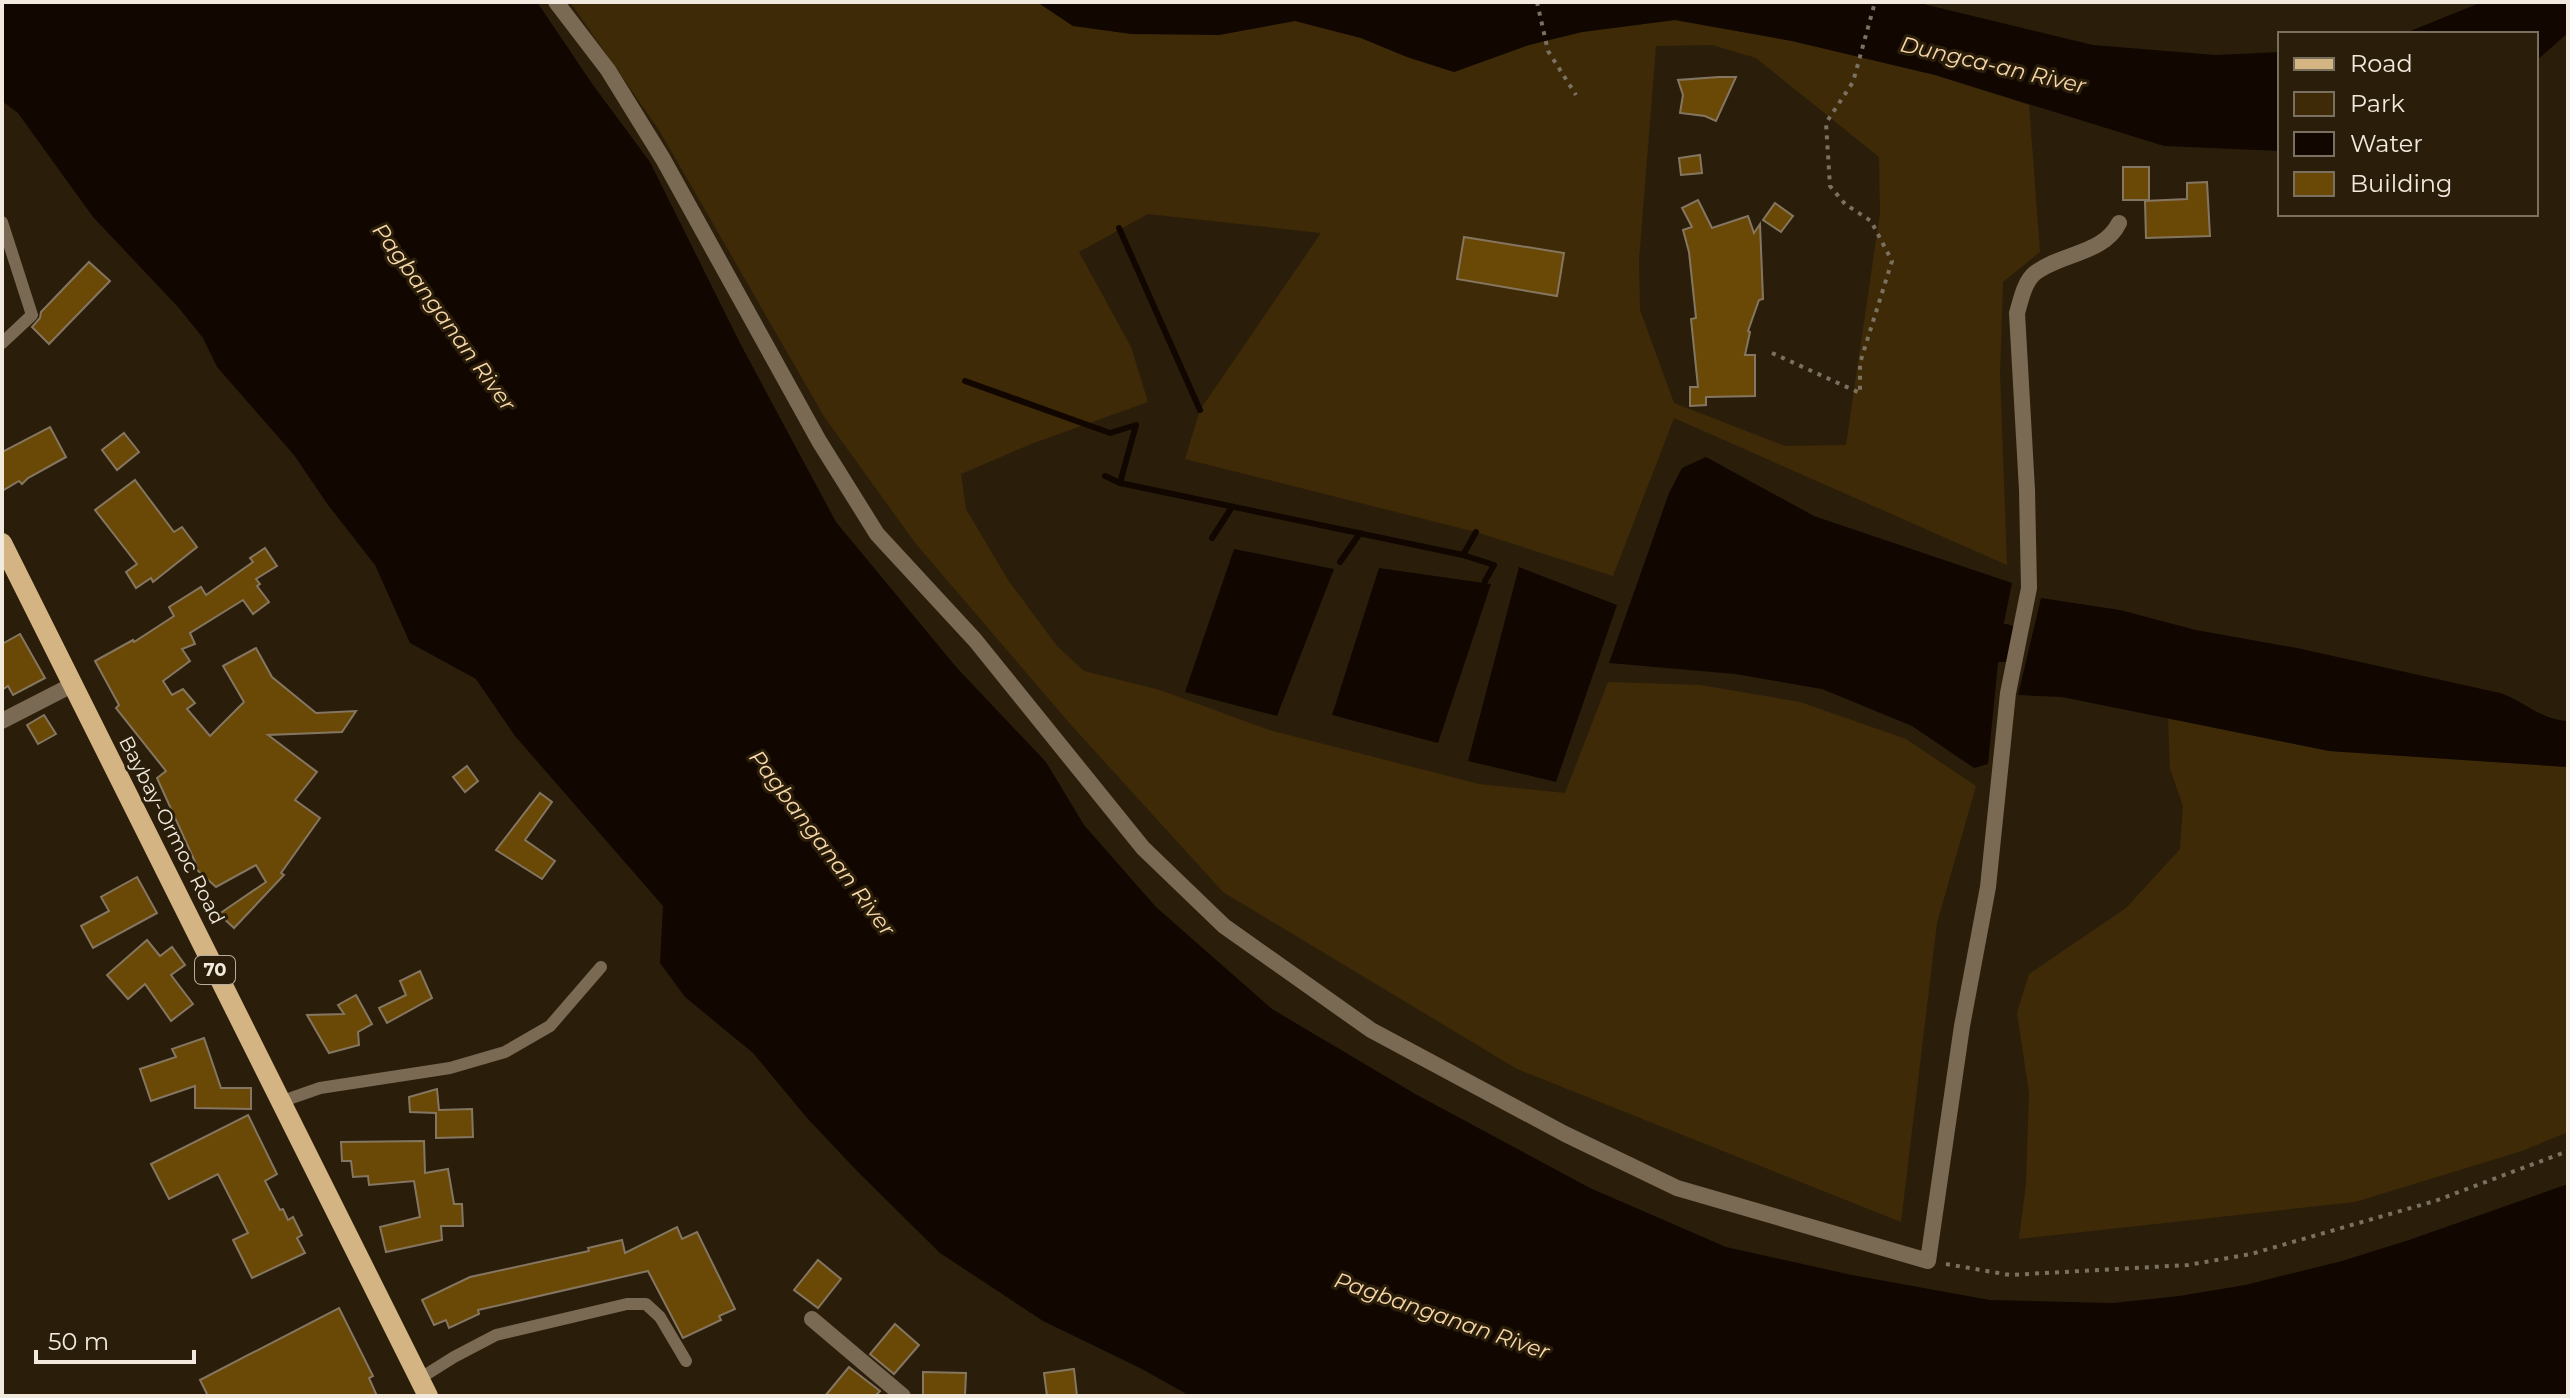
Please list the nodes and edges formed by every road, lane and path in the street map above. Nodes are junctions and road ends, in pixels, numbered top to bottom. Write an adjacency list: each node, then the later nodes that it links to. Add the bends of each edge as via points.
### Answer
1 (556, 2): 15 (street, via 608,70 663,159 819,441 877,534 975,640 1143,848 1224,926 1371,1030 1677,1188)
2 (1537, 2): 4 (path, via 1548,51)
3 (1875, 2): 8 (path, via 1853,82 1826,123 1830,186 1871,221 1892,261 1860,363 1860,393)
4 (1576, 95)
5 (2, 222): 7 (lane, via 32,315)
6 (2119, 223): 15 (street, via 2105,240 2035,274 2017,313 2029,588 2008,693 1988,887)
7 (2, 343)
8 (1772, 353)
9 (2, 543): 10 (main road, Baybay-Ormoc Road / 70)
10 (72, 685): 11 (street); 13 (main road, Baybay-Ormoc Road / 70)
11 (2, 721)
12 (601, 967): 13 (lane, via 550,1026 505,1052 450,1068 320,1088)
13 (280, 1102): 18 (main road, Baybay-Ormoc Road / 70)
14 (2568, 1151): 15 (path, via 2435,1201 2251,1254 2188,1265 2010,1275)
15 (1928, 1261)
16 (812, 1319): 19 (street)
17 (686, 1361): 18 (lane, via 660,1317 646,1304 627,1304 496,1335 454,1357)
18 (424, 1387)
19 (903, 1396)

